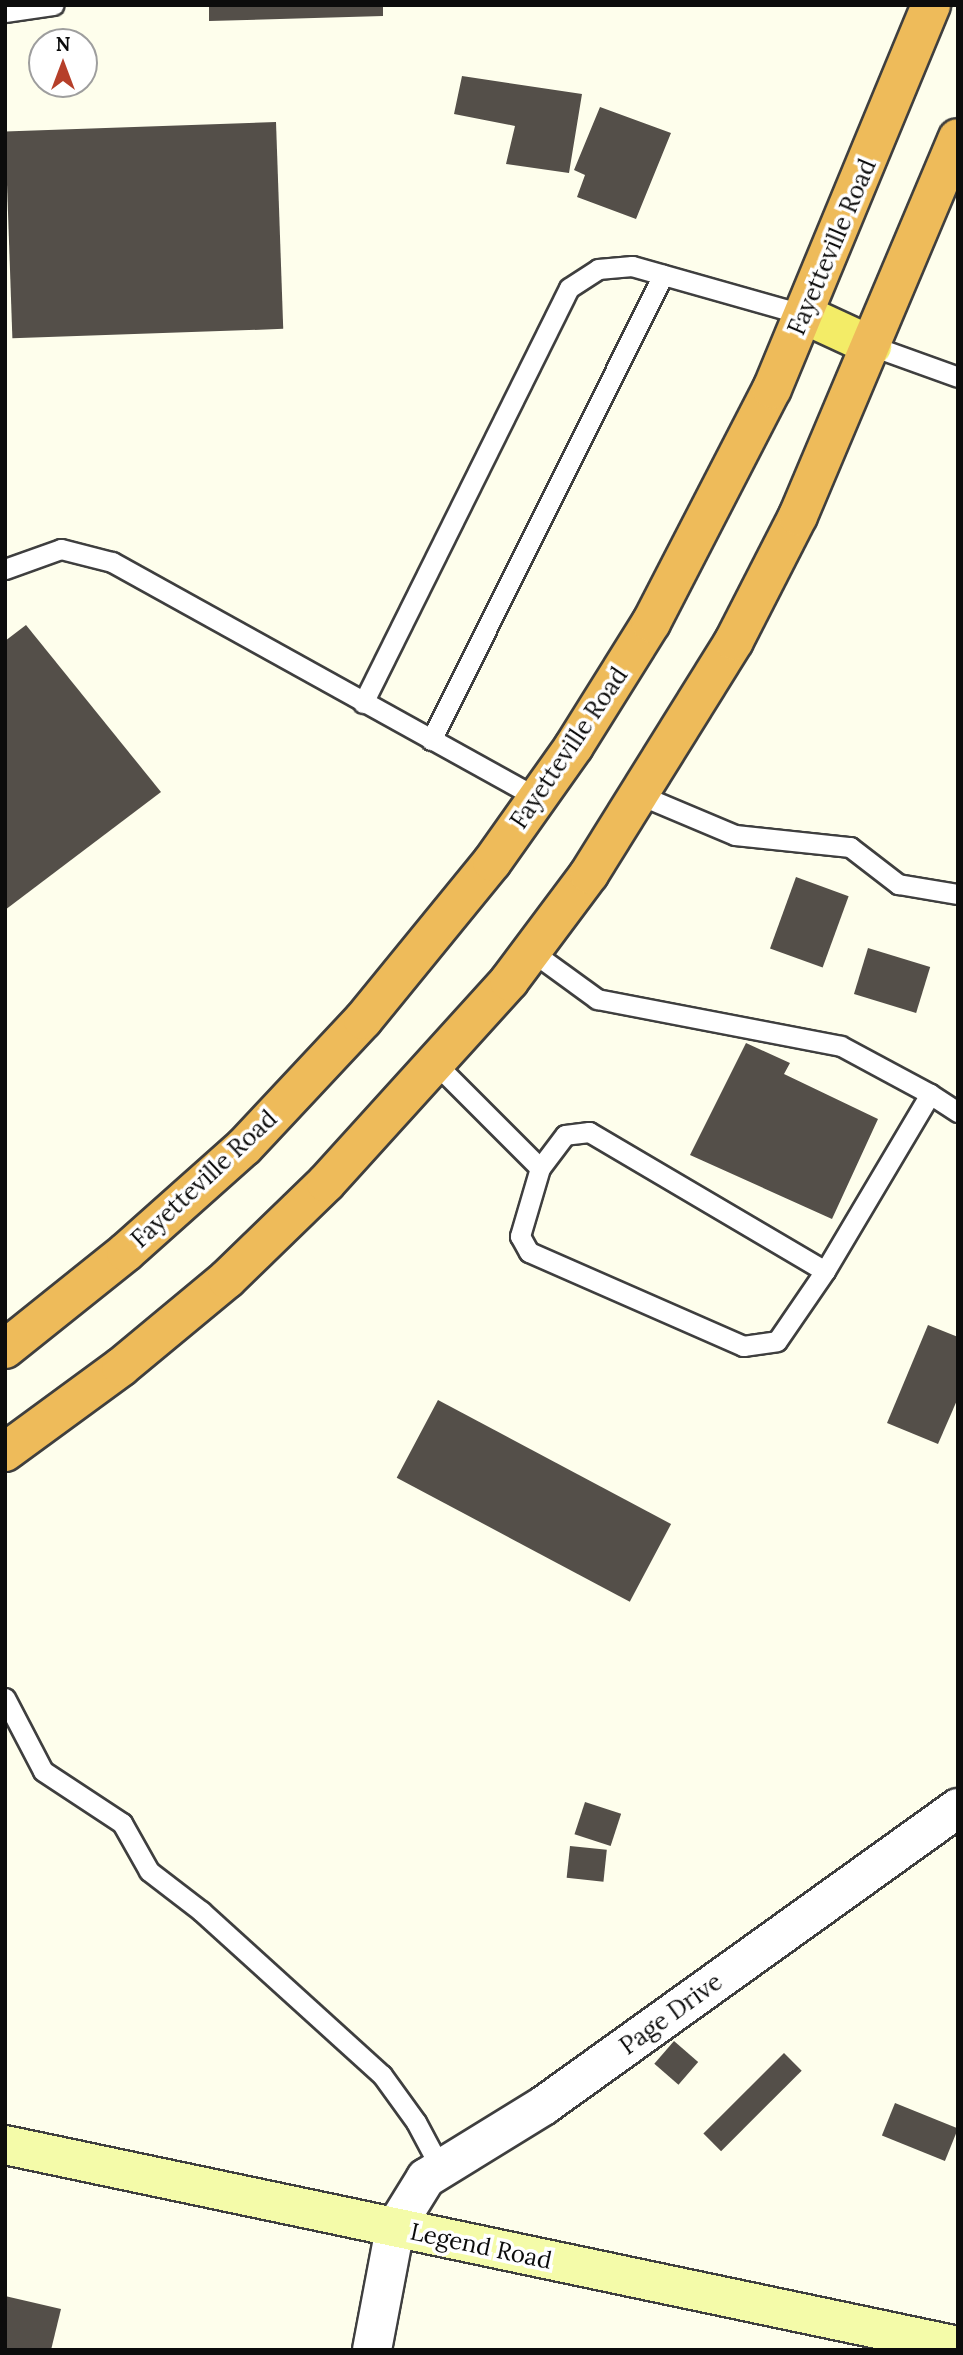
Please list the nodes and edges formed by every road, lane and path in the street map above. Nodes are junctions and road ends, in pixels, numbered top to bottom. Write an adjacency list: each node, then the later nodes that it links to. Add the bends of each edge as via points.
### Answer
1 (53, 5): 3 (lane)
2 (931, 5): 6 (highway, Fayetteville Road)
3 (5, 12)
4 (958, 138): 7 (highway)
5 (663, 275): 6 (lane); 10 (lane, via 632,266 598,269 569,288); 11 (lane)
6 (806, 314): 7 (main road); 13 (highway, Fayetteville Road, via 651,623)
7 (872, 346): 8 (lane); 12 (highway, via 798,516 741,628)
8 (958, 377)
9 (5, 568): 10 (lane, via 61,549 112,562)
10 (363, 703): 11 (lane)
11 (431, 740): 13 (lane)
12 (640, 795): 14 (lane, via 735,835 850,847 898,884); 15 (highway)
13 (537, 798): 21 (highway, Fayetteville Road, via 492,862 363,1020 244,1147 126,1252)
14 (958, 894)
15 (531, 951): 16 (highway); 17 (lane, via 597,999 841,1046)
16 (436, 1064): 19 (lane); 22 (highway, via 326,1183 227,1279 121,1367)
17 (930, 1094): 18 (lane); 20 (lane)
18 (958, 1112)
19 (541, 1168): 20 (lane, via 565,1135 589,1132); 20 (lane, via 520,1236 529,1252 743,1346 776,1341)
20 (825, 1271)
21 (5, 1349)
22 (5, 1452)
23 (5, 1698): 26 (lane, via 43,1771 122,1823 149,1871 201,1911 382,2075 416,2122)
24 (958, 1808): 26 (street, Page Drive, via 542,2106)
25 (5, 2145): 27 (street, Legend Road)
26 (441, 2169): 27 (street, Page Drive, via 426,2178)
27 (395, 2228): 28 (street, Legend Road); 29 (street)
28 (958, 2346)
29 (372, 2350)

